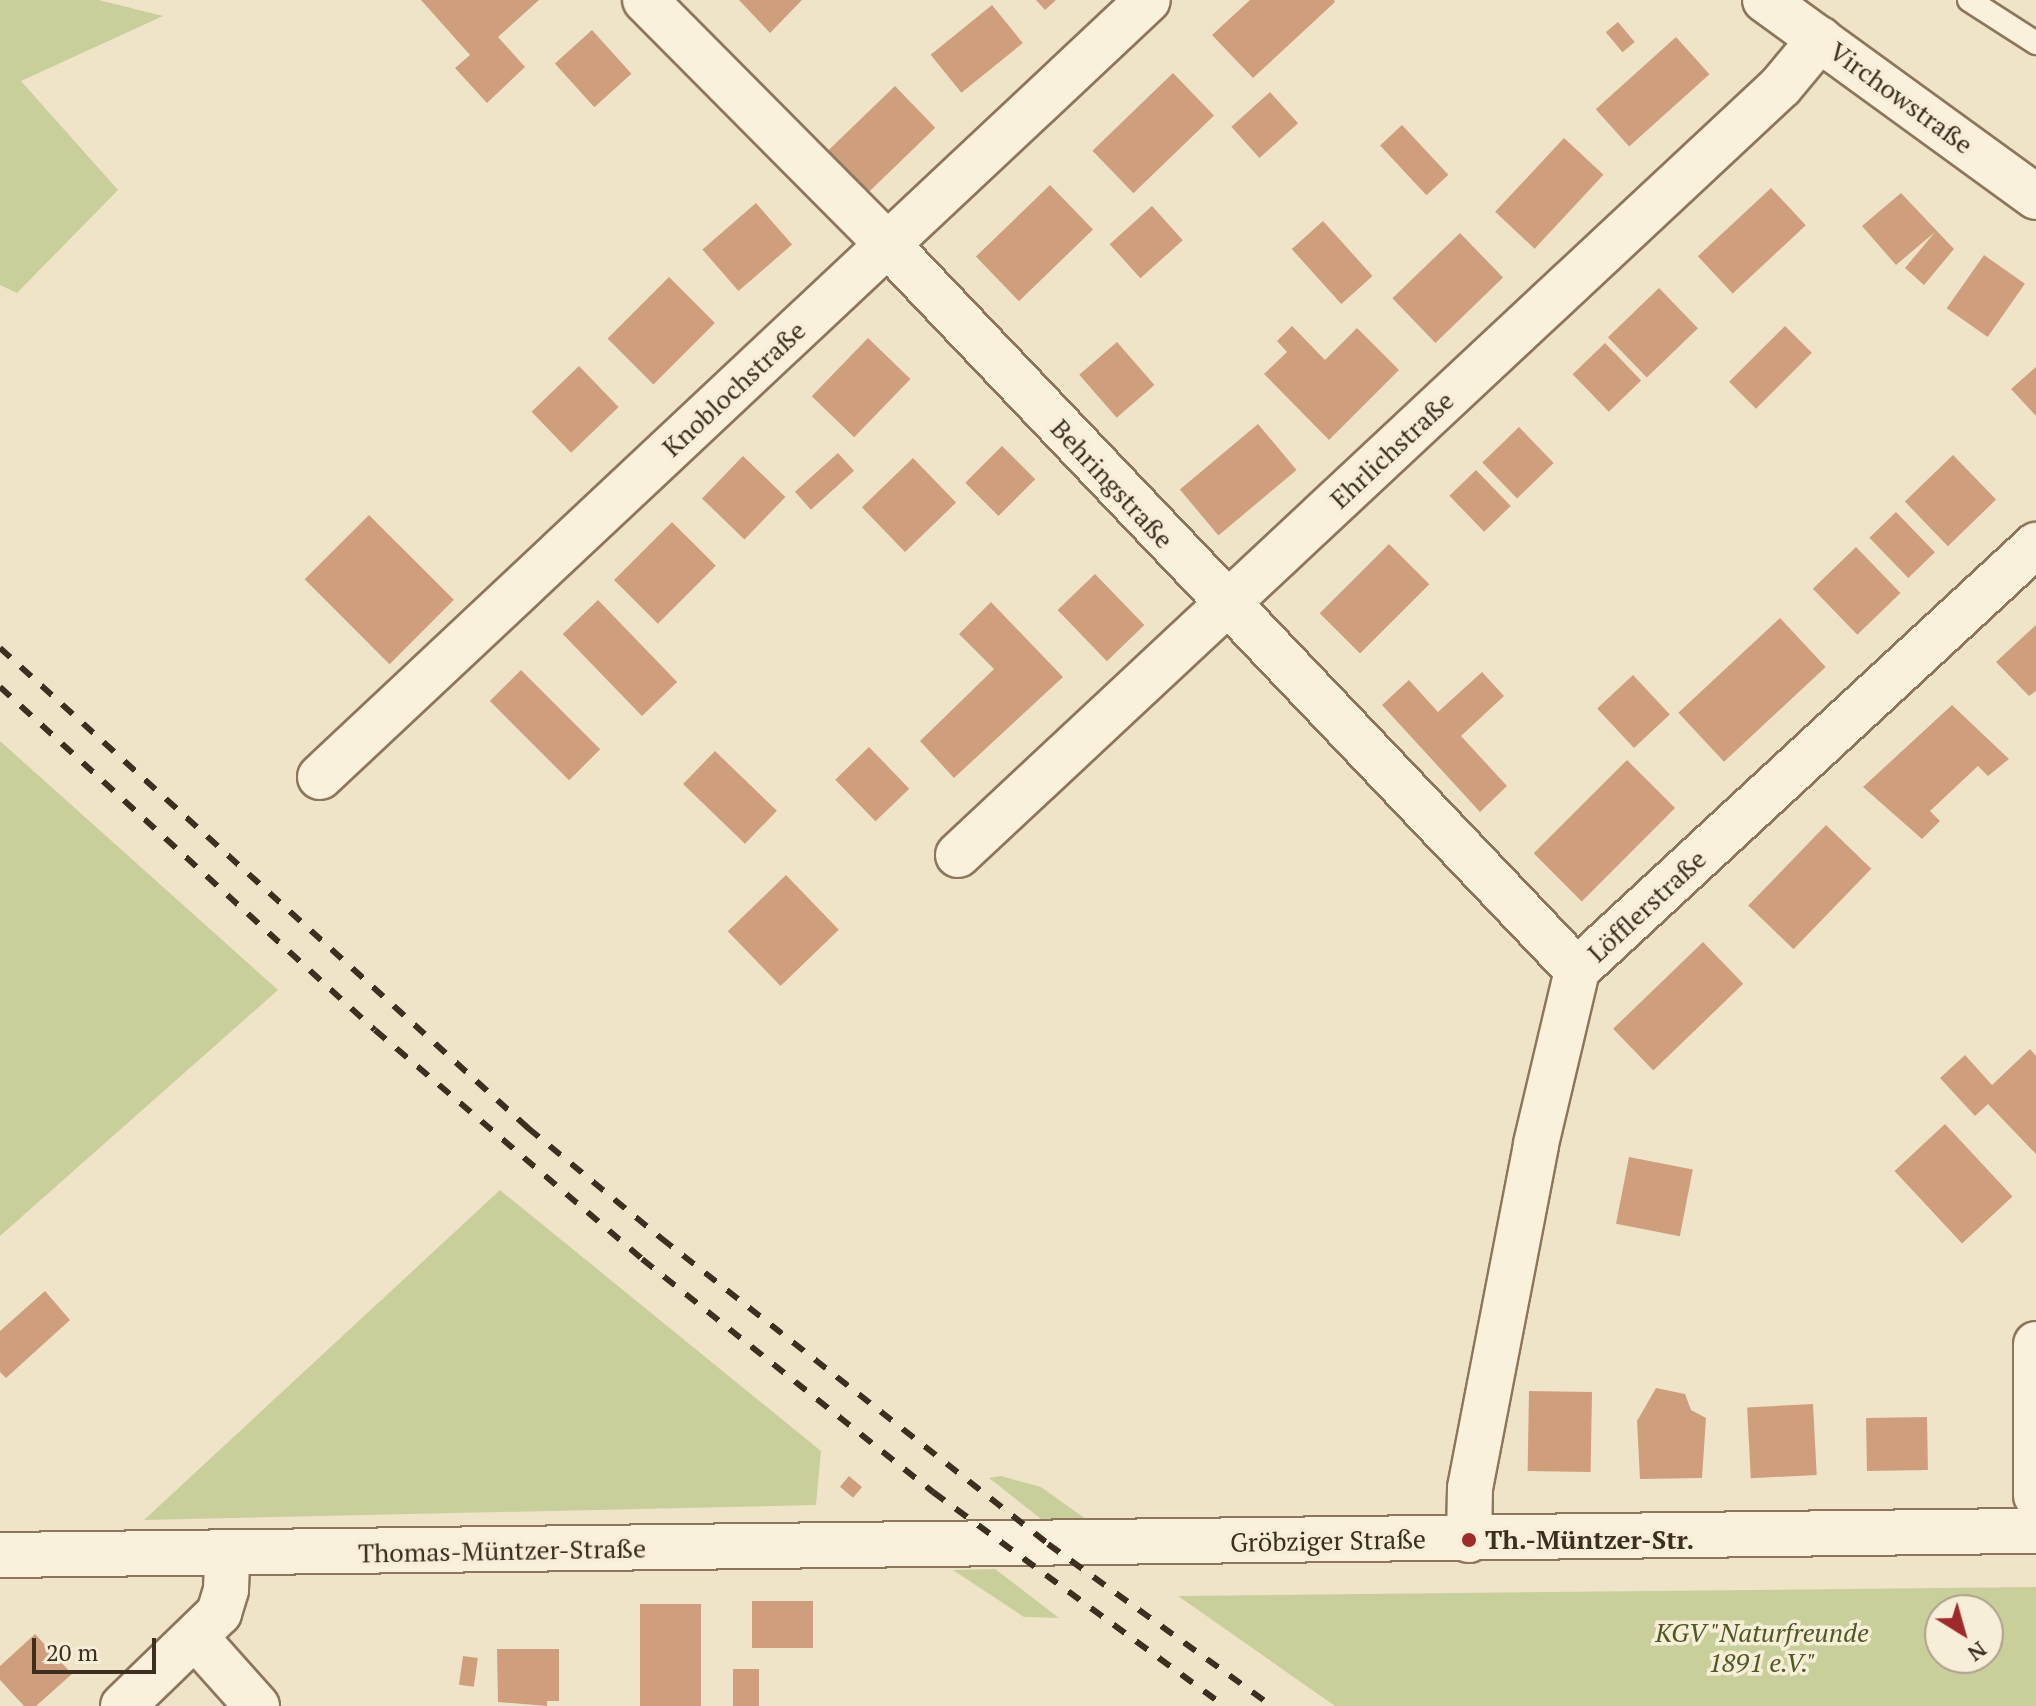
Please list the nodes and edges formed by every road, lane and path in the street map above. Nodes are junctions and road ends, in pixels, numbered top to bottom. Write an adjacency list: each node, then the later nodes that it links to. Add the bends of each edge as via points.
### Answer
1 (645, 0): 8 (street, Behringstraße)
2 (1148, 0): 8 (street, Knoblochstraße)
3 (1765, 0): 5 (street, Virchowstraße)
4 (1969, 0): 6 (lane)
5 (1820, 39): 7 (street, Virchowstraße); 10 (street, Ehrlichstraße, via 1781,86)
6 (2036, 43)
7 (2036, 197)
8 (888, 245): 10 (street, Behringstraße); 11 (street, Knoblochstraße)
9 (2036, 545): 13 (street, Löfflerstraße)
10 (1225, 605): 12 (street, Ehrlichstraße); 13 (street, Behringstraße)
11 (320, 777)
12 (958, 855)
13 (1577, 970): 17 (street, Löfflerstraße, via 1536,1144 1470,1488)
14 (2036, 1344): 15 (street)
15 (2036, 1496)
16 (2036, 1531): 17 (street, Gröbziger Straße)
17 (1469, 1540): 18 (street, Gröbziger Straße)
18 (1004, 1546): 19 (street, Thomas-Müntzer-Straße)
19 (227, 1554): 20 (street, Thomas-Müntzer-Straße); 21 (street, via 219,1613)
20 (0, 1555)
21 (197, 1639): 22 (street); 23 (street)
22 (123, 1706)
23 (257, 1706)

